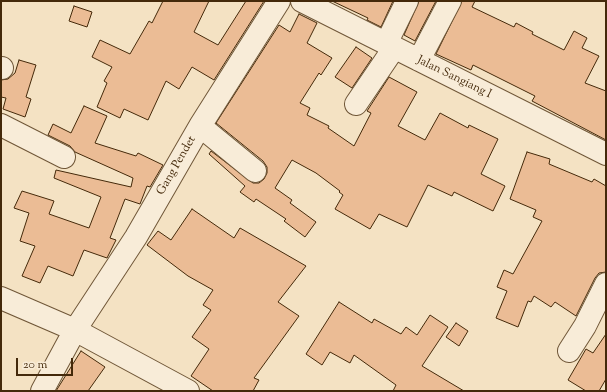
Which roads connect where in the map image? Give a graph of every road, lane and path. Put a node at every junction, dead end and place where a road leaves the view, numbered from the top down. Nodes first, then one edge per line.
1 (279, 1) edge
2 (302, 1) edge
3 (407, 1) edge
4 (450, 1) edge
5 (390, 46) junction
6 (419, 60) junction
7 (356, 104) dead end
8 (1, 125) edge
9 (200, 126) junction
10 (606, 154) edge
11 (64, 158) dead end
12 (255, 171) dead end
13 (606, 284) edge
14 (1, 298) edge
15 (75, 330) junction
16 (569, 351) dead end
17 (42, 391) edge
18 (188, 391) edge

1 - 9 street, Gang Pendet
2 - 5 street, Jalan Sangiang I
3 - 5 street
4 - 6 street
5 - 6 street, Jalan Sangiang I
5 - 7 street
6 - 10 street, Jalan Sangiang I
8 - 11 street
9 - 12 street
9 - 15 street, Gang Pendet
13 - 16 street
14 - 15 street
15 - 17 street, Gang Pendet
15 - 18 street

